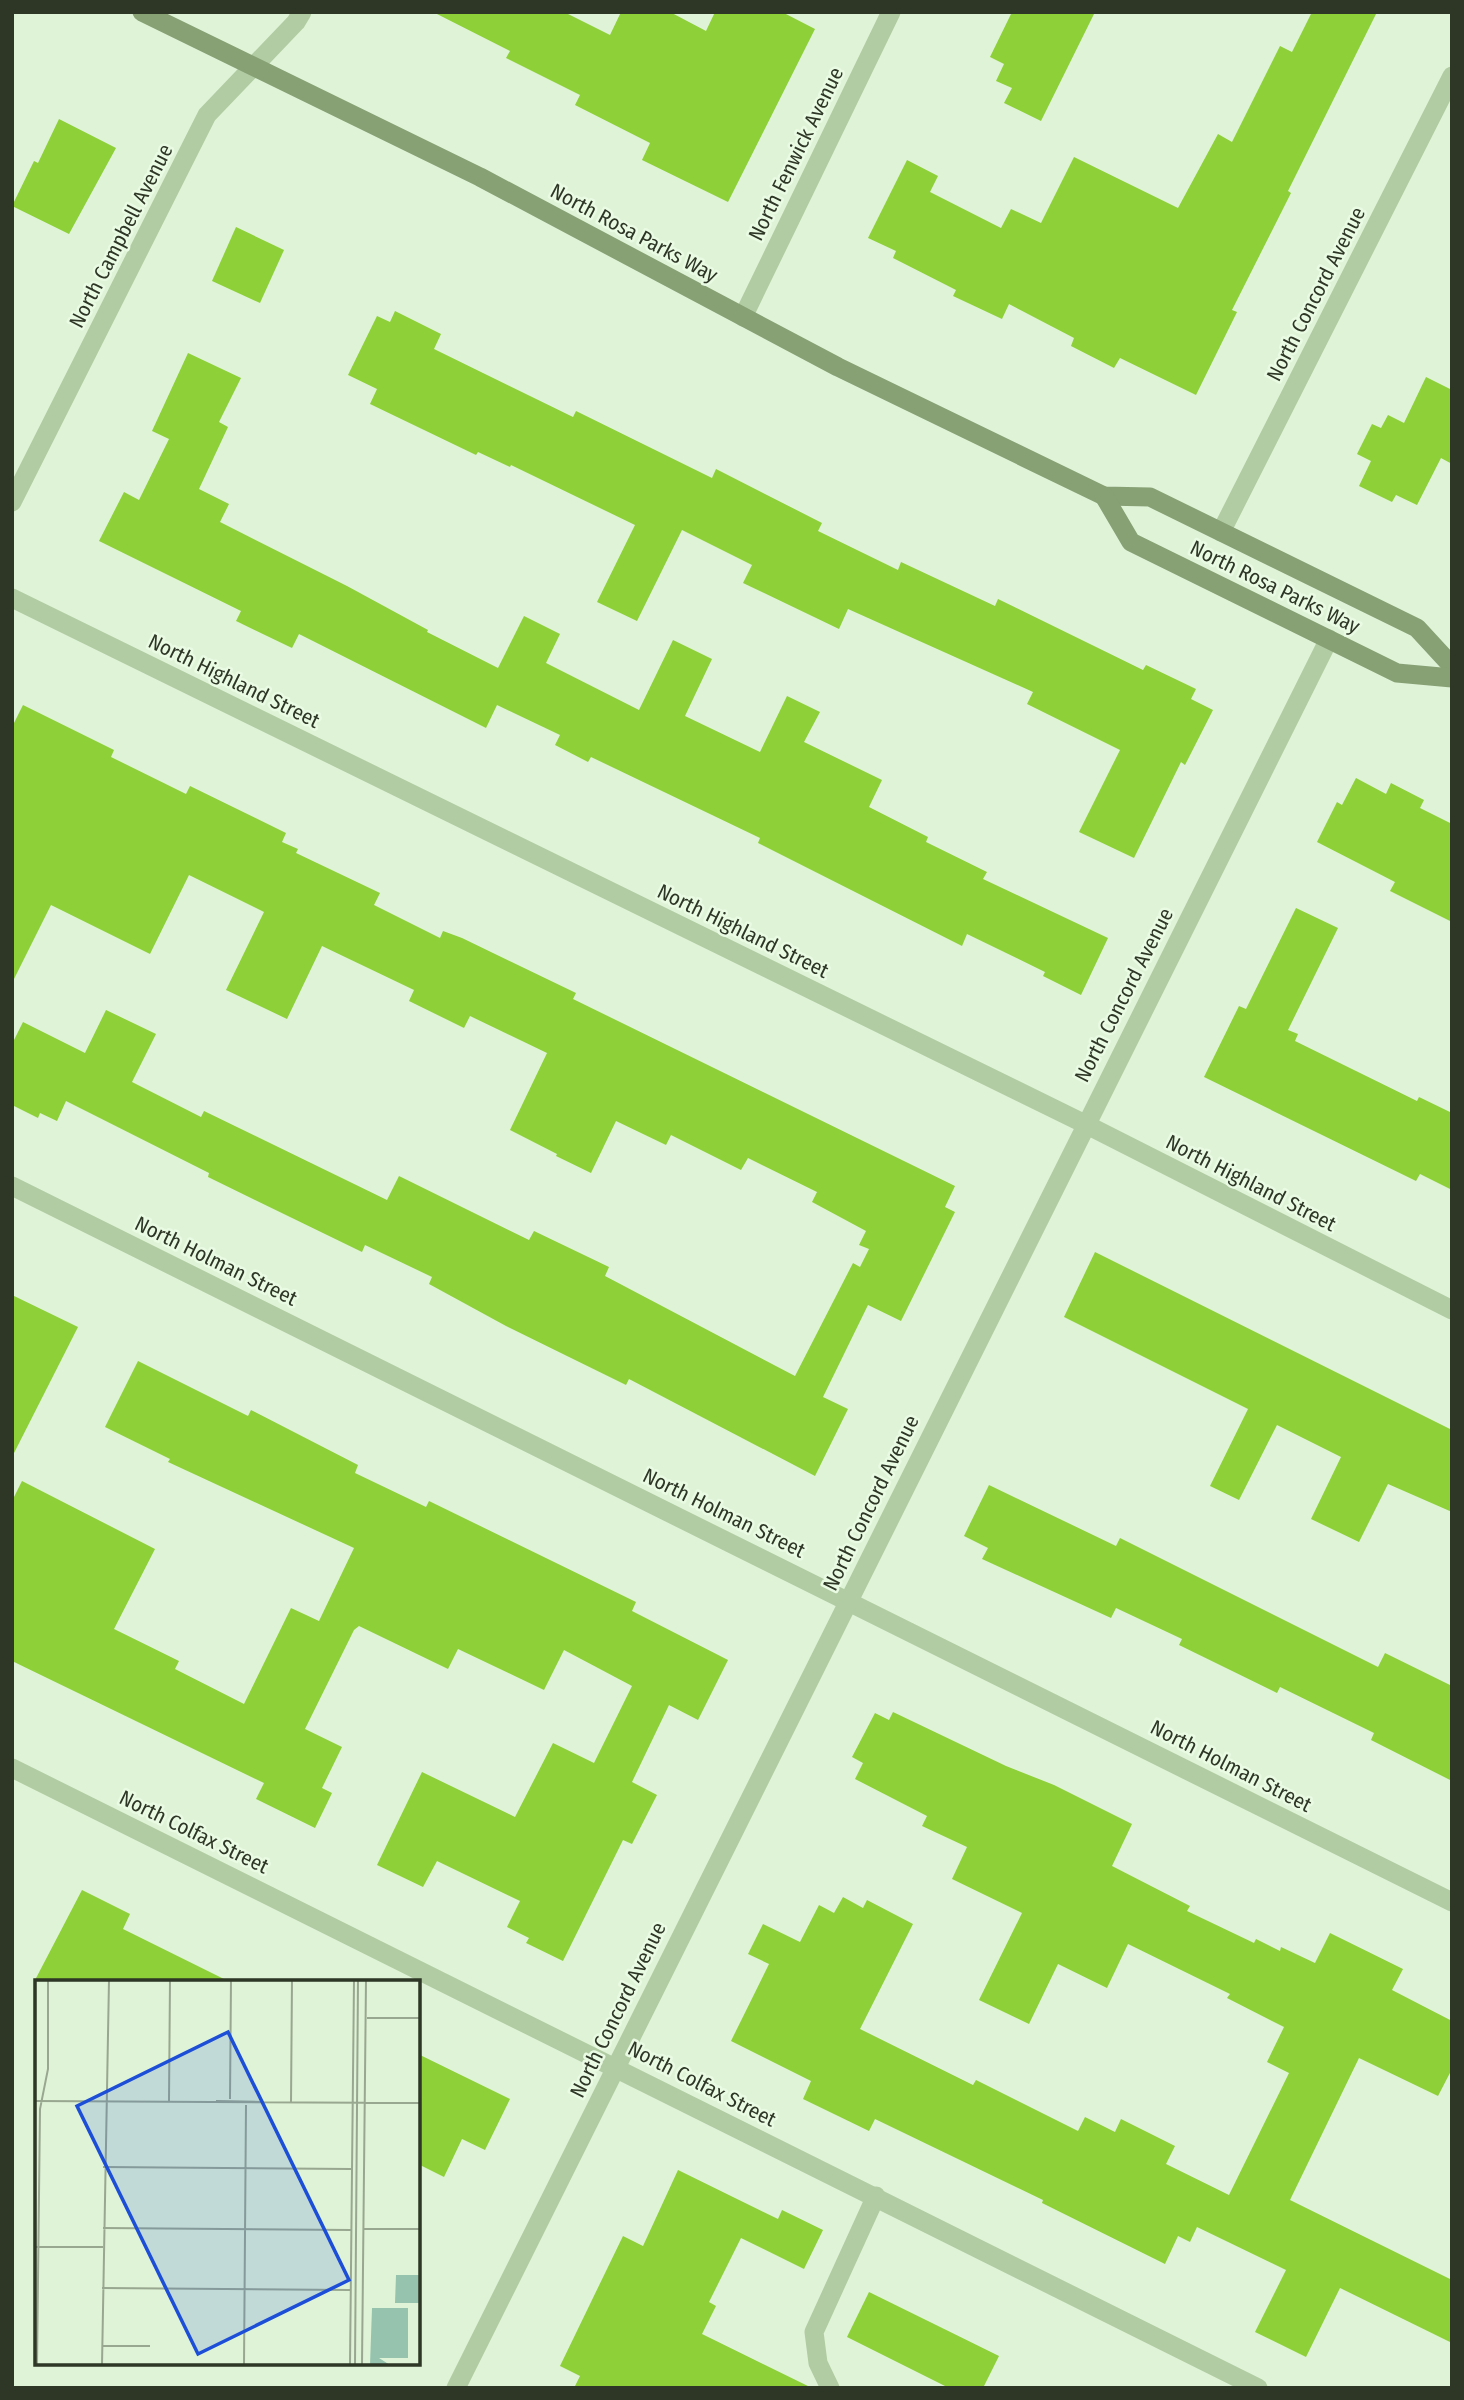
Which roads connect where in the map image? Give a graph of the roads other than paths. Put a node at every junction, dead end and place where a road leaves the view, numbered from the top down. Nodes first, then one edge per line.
1 (142, 12) edge
2 (302, 12) edge
3 (891, 12) edge
4 (254, 65) junction
5 (1452, 76) edge
6 (743, 317) junction
7 (1104, 496) junction
8 (12, 502) edge
9 (1221, 532) junction
10 (12, 598) edge
11 (1329, 639) junction
12 (1452, 666) edge
13 (1452, 678) edge
14 (1085, 1124) junction
15 (12, 1186) edge
16 (1452, 1310) edge
17 (848, 1600) junction
18 (12, 1768) edge
19 (1452, 1902) edge
20 (616, 2066) junction
21 (876, 2196) junction
22 (456, 2388) edge
23 (830, 2388) edge
24 (1258, 2388) edge

1 - 4 main road, North Rosa Parks Way
2 - 4 street, North Campbell Avenue
3 - 6 street, North Fenwick Avenue
4 - 6 main road, North Rosa Parks Way
4 - 8 street, North Campbell Avenue
5 - 9 street, North Concord Avenue
6 - 7 main road, North Rosa Parks Way
7 - 9 main road, North Rosa Parks Way
7 - 11 main road, North Rosa Parks Way
9 - 12 main road, North Rosa Parks Way
10 - 14 street, North Highland Street
11 - 13 main road, North Rosa Parks Way
11 - 14 street, North Concord Avenue
14 - 16 street, North Highland Street
14 - 17 street, North Concord Avenue
15 - 17 street, North Holman Street
17 - 19 street, North Holman Street
17 - 20 street, North Concord Avenue
18 - 20 street, North Colfax Street
20 - 21 street, North Colfax Street
20 - 22 street, North Concord Avenue
21 - 23 street
21 - 24 street, North Colfax Street

